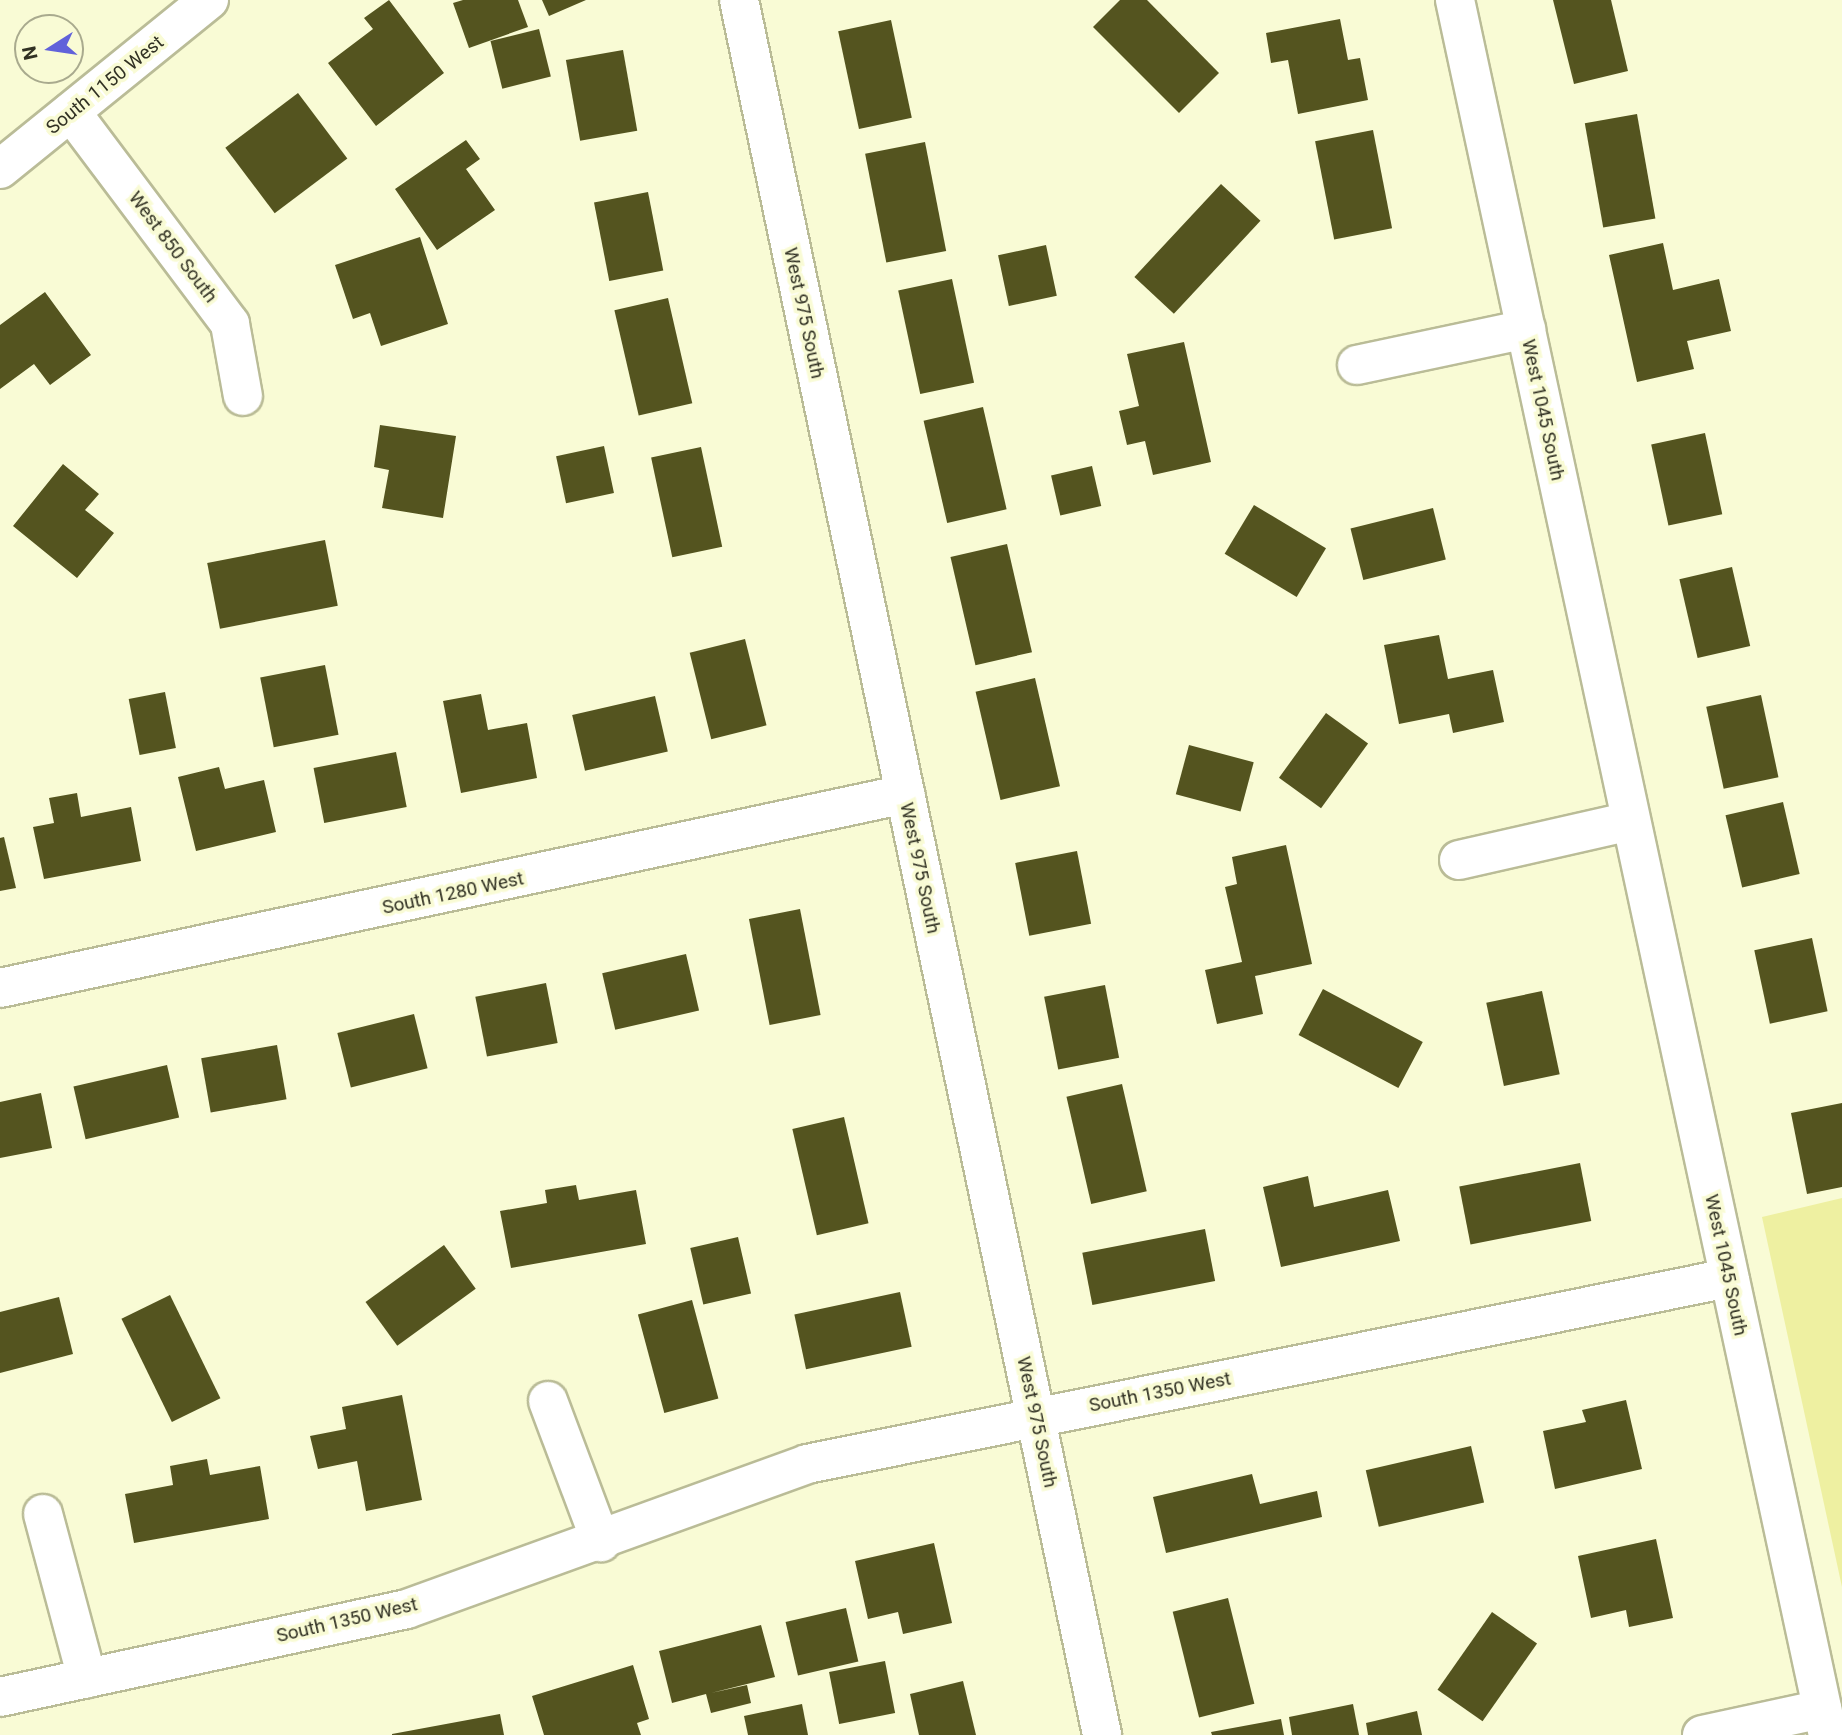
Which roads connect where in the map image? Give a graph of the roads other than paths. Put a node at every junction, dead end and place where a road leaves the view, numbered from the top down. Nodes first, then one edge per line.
1 (209, 0) edge
2 (739, 0) edge
3 (1455, 0) edge
4 (71, 112) junction
5 (0, 169) edge
6 (1526, 329) junction
7 (1357, 365) dead end
8 (243, 396) dead end
9 (905, 794) junction
10 (1630, 821) junction
11 (1459, 860) dead end
12 (0, 988) edge
13 (1729, 1278) junction
14 (548, 1401) dead end
15 (1035, 1418) junction
16 (43, 1514) dead end
17 (601, 1542) junction
18 (87, 1678) junction
19 (0, 1697) edge
20 (1825, 1722) edge
21 (1102, 1735) edge
22 (1702, 1735) edge

1 - 4 street, South 1150 West
2 - 9 street, West 975 South
3 - 6 street, West 1045 South
4 - 5 street, South 1150 West
4 - 8 street, West 850 South
6 - 7 street
6 - 10 street, West 1045 South
9 - 12 street, South 1280 West
9 - 15 street, West 975 South
10 - 11 street
10 - 13 street, West 1045 South
13 - 15 street, South 1350 West
13 - 20 street, West 1045 South
14 - 17 street
15 - 17 street, South 1350 West
15 - 21 street, West 975 South
16 - 18 street
17 - 18 street, South 1350 West
18 - 19 street, South 1350 West
20 - 22 street, West 1045 South

